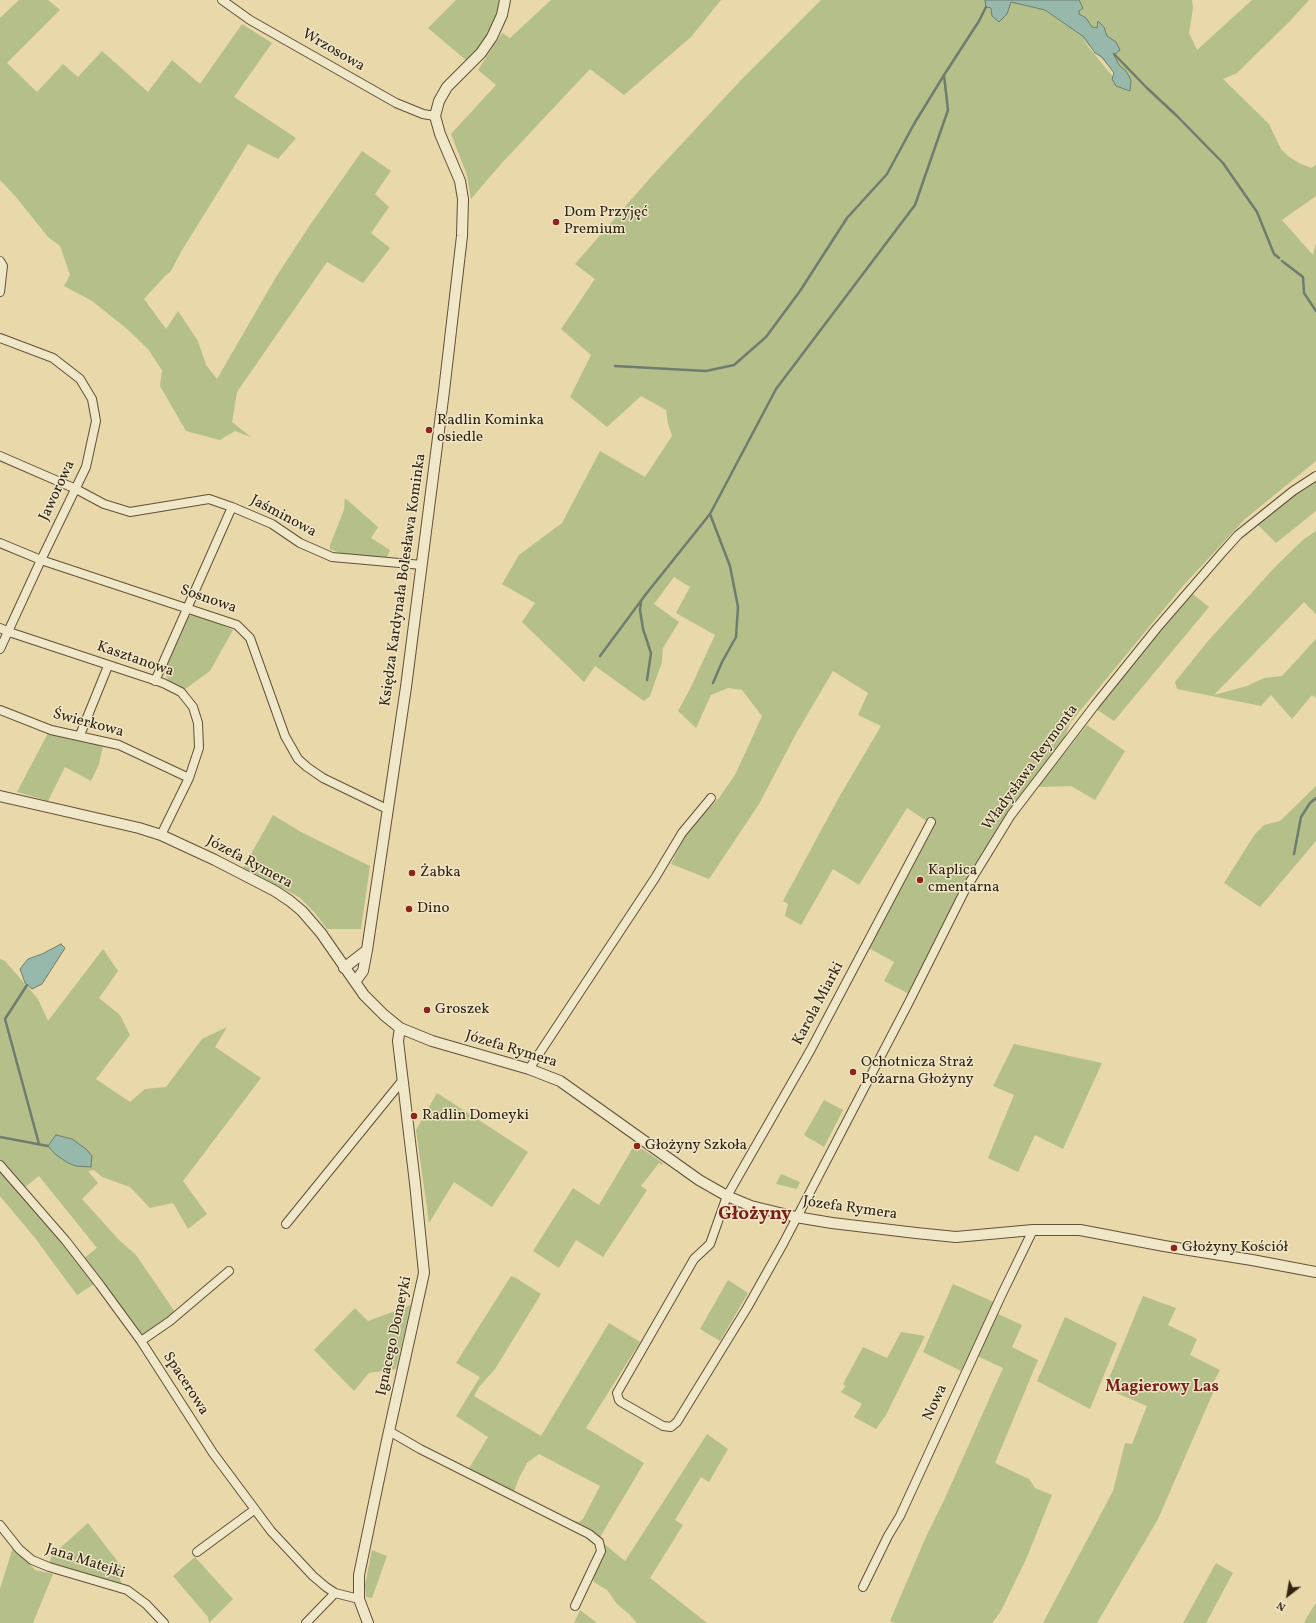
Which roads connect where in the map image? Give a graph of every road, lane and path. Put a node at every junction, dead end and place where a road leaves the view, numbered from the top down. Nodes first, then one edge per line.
1 (222, 0) edge
2 (505, 0) edge
3 (435, 116) junction
4 (0, 262) edge
5 (0, 292) edge
6 (0, 338) edge
7 (0, 456) edge
8 (1316, 476) edge
9 (76, 489) junction
10 (232, 507) junction
11 (0, 543) edge
12 (41, 560) junction
13 (422, 565) junction
14 (186, 608) junction
15 (0, 628) edge
16 (8, 632) junction
17 (0, 649) edge
18 (108, 666) junction
19 (155, 681) junction
20 (0, 710) edge
21 (80, 735) junction
22 (189, 778) junction
23 (0, 796) edge
24 (712, 798) dead end
25 (387, 809) junction
26 (931, 822) dead end
27 (161, 835) junction
28 (367, 950) junction
29 (344, 968) junction
30 (355, 982) junction
31 (400, 1028) junction
32 (529, 1070) junction
33 (402, 1081) junction
34 (0, 1165) edge
35 (727, 1196) junction
36 (796, 1217) junction
37 (286, 1224) dead end
38 (1033, 1230) junction
39 (229, 1271) dead end
40 (1316, 1272) edge
41 (141, 1342) junction
42 (389, 1431) junction
43 (254, 1510) junction
44 (0, 1525) edge
45 (197, 1552) dead end
46 (863, 1587) dead end
47 (335, 1593) junction
48 (359, 1599) junction
49 (576, 1606) dead end
50 (164, 1623) edge
51 (306, 1623) edge
52 (368, 1623) edge

1 - 3 street, Wrzosowa
2 - 3 street
3 - 13 street, Księdza Kardynała Bolesława Kominka
4 - 5 street
6 - 9 street, Jaworowa
7 - 9 street, Jaśminowa
8 - 36 street, Władysława Reymonta
9 - 10 street, Jaśminowa
9 - 12 street, Jaworowa
10 - 13 street, Jaśminowa
10 - 14 street
11 - 12 street, Sosnowa
12 - 14 street, Sosnowa
12 - 16 street, Jaworowa
13 - 25 street, Księdza Kardynała Bolesława Kominka
14 - 19 street
14 - 25 street, Sosnowa
15 - 16 street, Kasztanowa
16 - 17 street, Jaworowa
16 - 18 street, Kasztanowa
18 - 19 street, Kasztanowa
18 - 21 street
19 - 22 street, Kasztanowa
20 - 21 street, Świerkowa
21 - 22 street, Świerkowa
22 - 27 street, Kasztanowa
23 - 27 street, Józefa Rymera
24 - 32 street
25 - 28 street, Księdza Kardynała Bolesława Kominka
26 - 35 street, Karola Miarki
27 - 29 street, Józefa Rymera
28 - 29 street
28 - 30 street, Księdza Kardynała Bolesława Kominka
29 - 30 street, Józefa Rymera
30 - 31 street, Józefa Rymera
31 - 32 street, Józefa Rymera
31 - 33 street, Ignacego Domeyki
32 - 35 street, Józefa Rymera
33 - 37 street
33 - 42 street, Ignacego Domeyki
34 - 41 street, Spacerowa
35 - 36 street, Józefa Rymera
35 - 36 street, Władysława Reymonta
36 - 38 street, Józefa Rymera
38 - 40 street, Józefa Rymera
38 - 46 street, Nowa
39 - 41 street
41 - 43 street, Spacerowa
42 - 48 street, Ignacego Domeyki
42 - 49 street
43 - 45 street
43 - 47 street, Spacerowa
44 - 50 street, Jana Matejki
47 - 48 street, Spacerowa
47 - 51 street
48 - 52 street, Ignacego Domeyki

